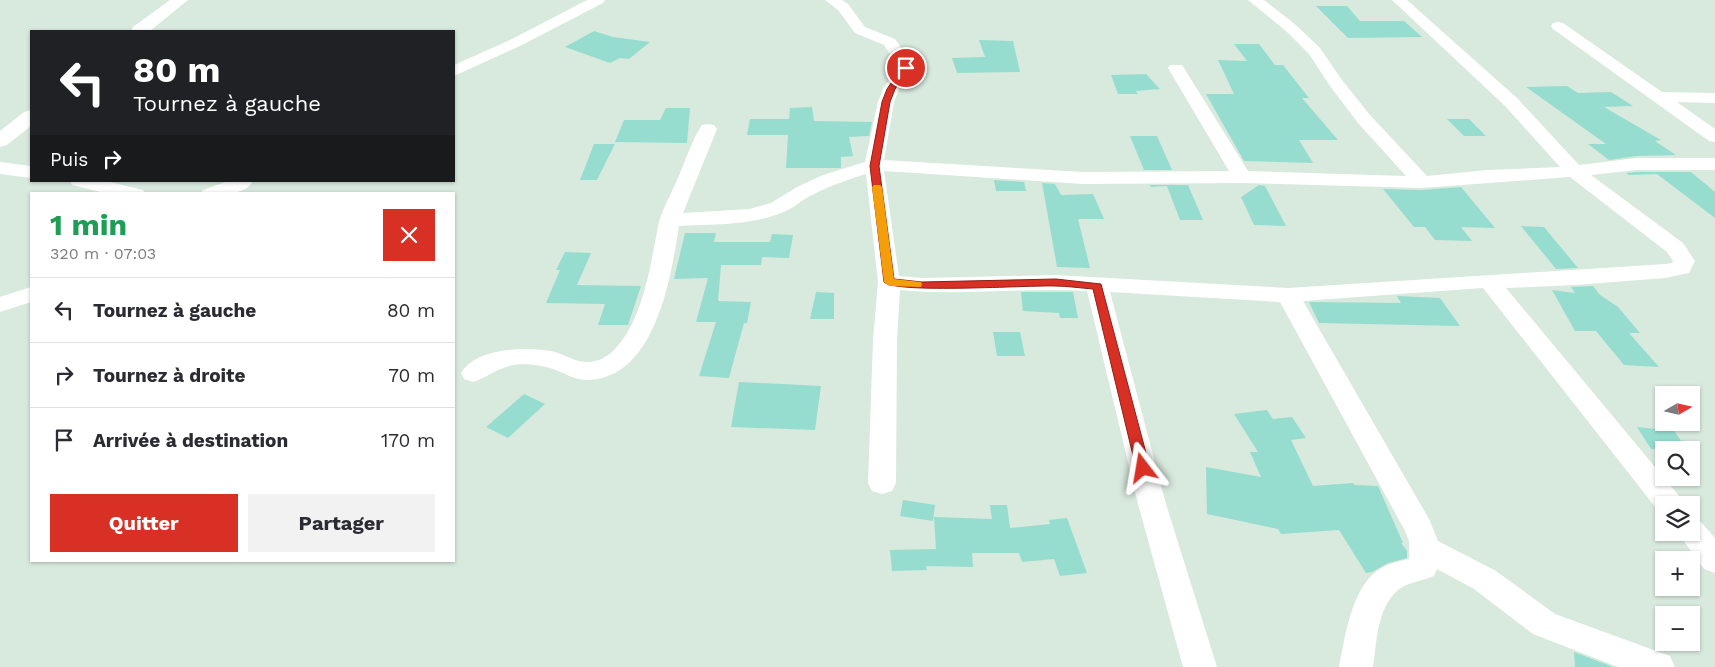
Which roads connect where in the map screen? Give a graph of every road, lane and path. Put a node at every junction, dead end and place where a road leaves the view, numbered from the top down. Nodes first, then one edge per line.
1 (180, 0) edge
2 (598, 0) edge
3 (832, 0) edge
4 (1255, 0) edge
5 (1399, 0) edge
6 (1558, 26) dead end
7 (140, 30) edge
8 (1176, 68) dead end
9 (455, 72) edge
10 (1658, 97) junction
11 (1715, 98) edge
12 (30, 117) edge
13 (708, 129) dead end
14 (1715, 137) edge
15 (0, 141) edge
16 (1712, 165) edge
17 (874, 166) junction
18 (0, 168) edge
19 (1574, 171) junction
20 (30, 172) edge
21 (1242, 177) junction
22 (83, 182) edge
23 (1422, 182) junction
24 (240, 186) edge
25 (127, 192) edge
26 (218, 192) edge
27 (670, 220) junction
28 (1489, 281) junction
29 (889, 282) junction
30 (1098, 286) junction
31 (30, 294) edge
32 (1288, 295) junction
33 (0, 304) edge
34 (473, 373) dead end
35 (882, 483) dead end
36 (1663, 496) edge
37 (1699, 541) edge
38 (1426, 549) junction
39 (1715, 560) edge
40 (1200, 667) edge
41 (1356, 667) edge
42 (1658, 667) edge

1 - 7 street
2 - 9 street
3 - 17 street
4 - 23 street
5 - 19 street
6 - 10 street
8 - 21 street
10 - 11 street
10 - 14 street
12 - 15 street
13 - 27 street
16 - 19 street
17 - 21 street
17 - 27 street
17 - 29 street
18 - 20 street
19 - 23 street
19 - 28 street
21 - 23 street
22 - 25 street
24 - 26 street
27 - 34 street
28 - 32 street
28 - 36 street
29 - 30 street
29 - 35 street
30 - 32 street
30 - 40 street
31 - 33 street
32 - 38 street
37 - 39 street
38 - 41 street
38 - 42 street

